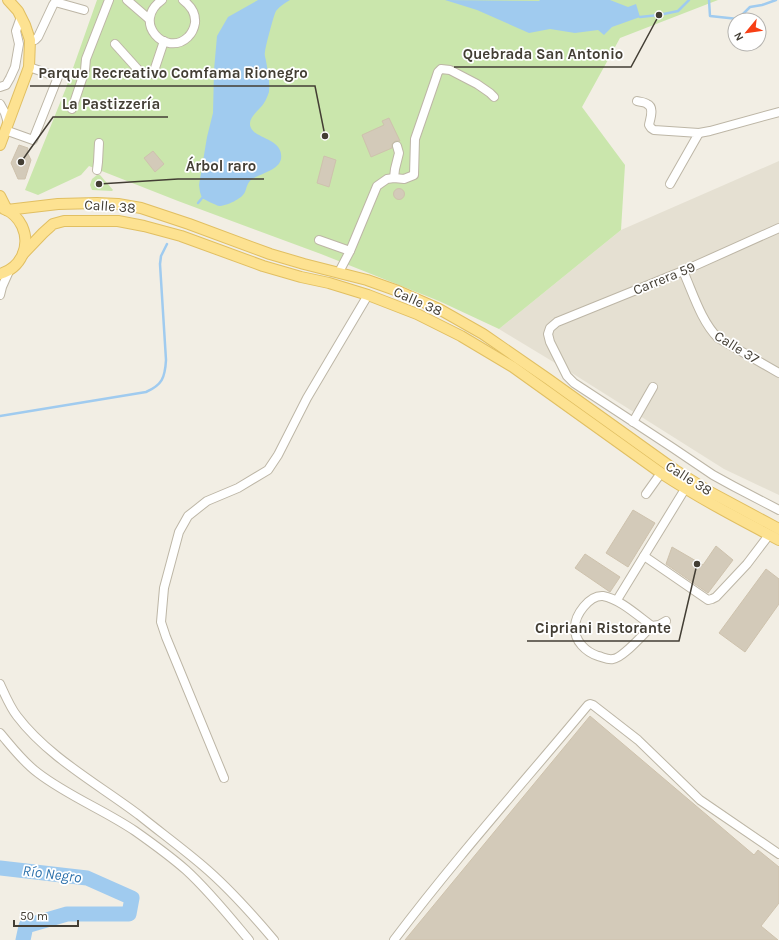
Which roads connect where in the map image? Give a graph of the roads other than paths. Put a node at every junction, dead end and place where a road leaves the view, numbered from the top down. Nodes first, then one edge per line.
1 (8, 0) edge
2 (109, 0) edge
3 (127, 0) edge
4 (162, 0) edge
5 (183, 0) edge
6 (84, 10) dead end
7 (149, 19) junction
8 (23, 21) junction
9 (30, 40) junction
10 (164, 41) junction
11 (115, 44) dead end
12 (29, 67) junction
13 (142, 74) dead end
14 (153, 74) dead end
15 (0, 87) edge
16 (494, 97) dead end
17 (637, 101) dead end
18 (0, 104) edge
19 (72, 108) dead end
20 (779, 112) edge
21 (7, 126) junction
22 (699, 133) junction
23 (99, 142) dead end
24 (0, 145) edge
25 (397, 146) dead end
26 (97, 170) dead end
27 (394, 178) junction
28 (670, 184) dead end
29 (0, 196) edge
30 (4, 209) edge
31 (779, 228) edge
32 (319, 240) dead end
33 (350, 251) junction
34 (23, 254) junction
35 (10, 270) junction
36 (683, 271) junction
37 (339, 272) junction
38 (0, 274) edge
39 (368, 294) junction
40 (0, 295) edge
41 (550, 328) joint
42 (779, 372) edge
43 (653, 387) dead end
44 (633, 422) junction
45 (661, 473) junction
46 (684, 489) junction
47 (646, 494) dead end
48 (779, 510) edge
49 (779, 529) edge
50 (768, 535) junction
51 (779, 540) edge
52 (644, 556) junction
53 (617, 600) junction
54 (666, 621) dead end
55 (652, 626) junction
56 (0, 684) edge
57 (0, 733) edge
58 (224, 778) dead end
59 (779, 854) edge
60 (250, 940) edge
61 (274, 940) edge
62 (394, 940) edge

1 - 8 main road
2 - 19 street
3 - 7 street
4 - 7 street
5 - 10 street
6 - 9 street
7 - 10 street
8 - 9 main road
8 - 15 street
9 - 12 main road
10 - 14 street
11 - 13 street
12 - 21 main road
12 - 21 street
16 - 27 street
17 - 22 street
18 - 21 street
20 - 22 street
21 - 24 main road
22 - 28 street
23 - 26 street
25 - 27 street
27 - 33 street
29 - 30 main road
30 - 34 main road
30 - 37 main road, Calle 38
31 - 36 street, Carrera 59
32 - 33 street
33 - 37 street
34 - 35 main road, Calle 38
34 - 39 main road, Calle 38
35 - 38 main road
35 - 40 street
36 - 41 street, Carrera 59
36 - 42 street, Calle 37
37 - 49 main road, Calle 38
39 - 45 main road, Calle 38
39 - 58 street
41 - 44 street, Calle 38
43 - 44 street
44 - 48 street, Calle 38
45 - 46 main road, Calle 38
45 - 47 street
46 - 50 main road, Calle 38
46 - 52 street
50 - 51 main road, Calle 38
50 - 52 street
52 - 53 street
53 - 55 street
53 - 55 street
54 - 55 street
56 - 61 street
57 - 60 street
59 - 62 street

